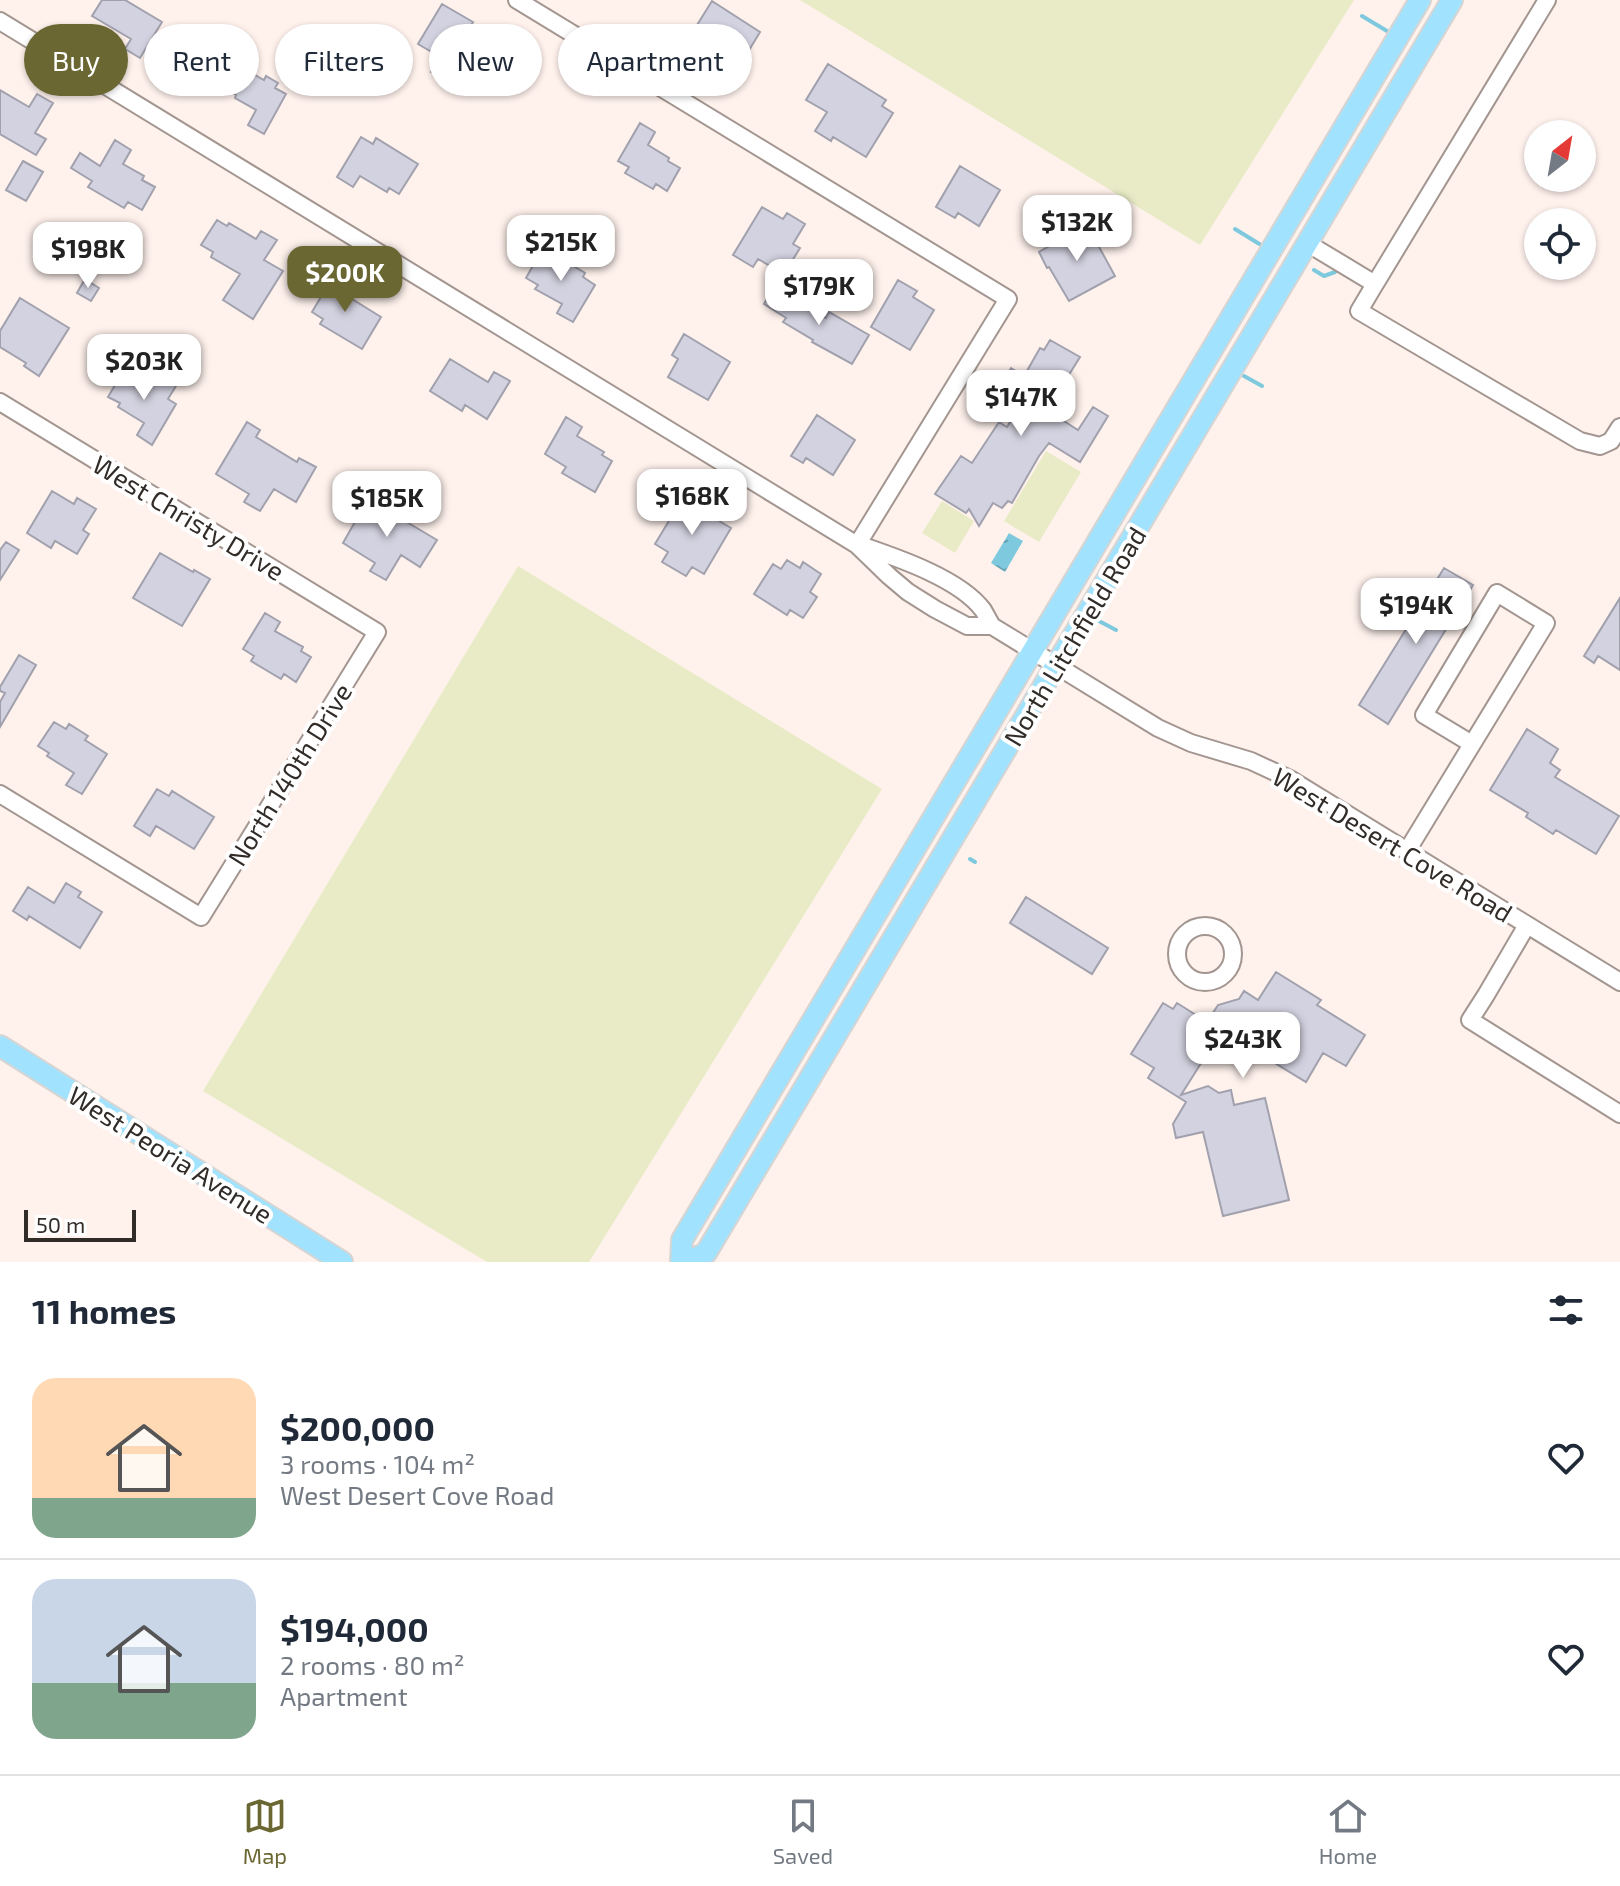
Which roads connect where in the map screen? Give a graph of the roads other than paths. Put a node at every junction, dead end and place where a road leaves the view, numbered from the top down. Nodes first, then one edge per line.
1 (517, 0) edge
2 (1420, 0) edge
3 (1452, 0) edge
4 (1547, 0) edge
5 (0, 21) edge
6 (1381, 65) junction
7 (1307, 243) junction
8 (1375, 284) junction
9 (0, 402) edge
10 (1620, 427) edge
11 (857, 545) junction
12 (951, 584) junction
13 (935, 609) junction
14 (992, 626) junction
15 (377, 632) joint
16 (1033, 651) junction
17 (1056, 665) junction
18 (1472, 744) junction
19 (0, 794) edge
20 (914, 848) junction
21 (1407, 851) junction
22 (1527, 925) junction
23 (896, 935) junction
24 (1620, 982) edge
25 (0, 1046) edge
26 (1620, 1114) edge
27 (342, 1262) edge
28 (684, 1262) edge

1 - 11 street
2 - 6 main road, North Litchfield Road
3 - 7 main road, North Litchfield Road
4 - 8 street
5 - 11 street, West Desert Cove Road
6 - 7 main road
6 - 16 main road, North Litchfield Road
7 - 8 street
7 - 17 main road, North Litchfield Road
8 - 10 street
9 - 15 street, West Christy Drive
11 - 12 street, West Desert Cove Road
11 - 13 street, West Desert Cove Road
12 - 13 street
12 - 14 street, West Desert Cove Road
13 - 14 street, West Desert Cove Road
14 - 16 street, West Desert Cove Road
15 - 19 street, North 140th Drive
16 - 17 street, West Desert Cove Road
16 - 20 main road, North Litchfield Road
17 - 21 street, West Desert Cove Road
17 - 23 main road, North Litchfield Road
18 - 18 street
18 - 21 street
20 - 23 main road
20 - 28 main road, North Litchfield Road
21 - 22 street, West Desert Cove Road
22 - 24 street, West Desert Cove Road
22 - 26 street
23 - 28 main road, North Litchfield Road
25 - 27 main road, West Peoria Avenue

